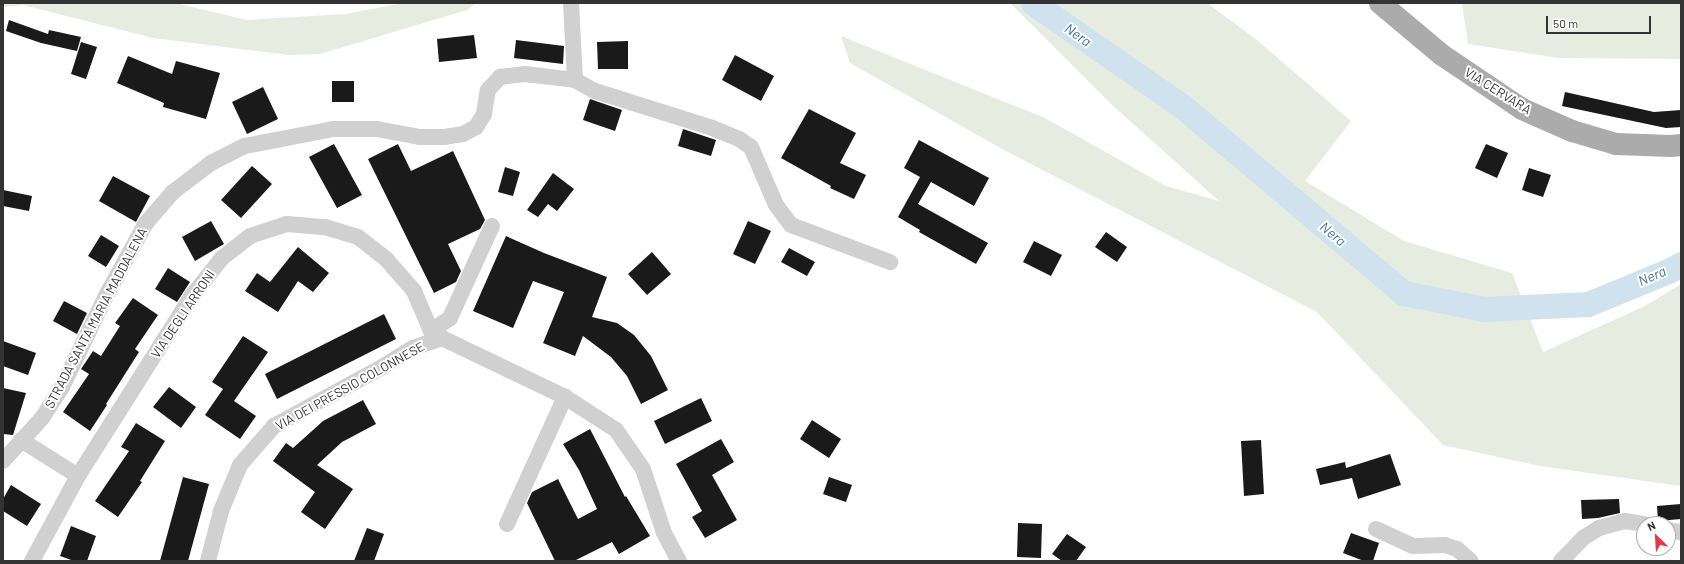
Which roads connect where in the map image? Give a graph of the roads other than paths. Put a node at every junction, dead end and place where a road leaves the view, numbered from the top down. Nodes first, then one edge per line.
1 (571, 3) edge
2 (1380, 3) edge
3 (575, 80) junction
4 (1681, 145) edge
5 (492, 226) dead end
6 (890, 262) dead end
7 (436, 334) junction
8 (565, 397) junction
9 (21, 440) junction
10 (3, 461) edge
11 (78, 476) junction
12 (1636, 523) edge
13 (507, 524) dead end
14 (1376, 529) dead end
15 (32, 561) edge
16 (208, 561) edge
17 (679, 561) edge
18 (1471, 561) edge
19 (1561, 561) edge

1 - 3 street
2 - 4 main road, VIA CERVARA
3 - 6 street, STRADA SANTA MARIA MADDALENA
3 - 9 street, STRADA SANTA MARIA MADDALENA
5 - 7 street
7 - 8 street, VIA DEI PRESSIO COLONNESE
7 - 11 street, VIA DEGLI ARRONI
7 - 16 street, VIA DEI PRESSIO COLONNESE
8 - 13 street
8 - 17 street, VIA DEI PRESSIO COLONNESE
9 - 10 street, STRADA SANTA MARIA MADDALENA
9 - 11 street
11 - 15 street, VIA DEGLI ARRONI
12 - 19 street
14 - 18 street

